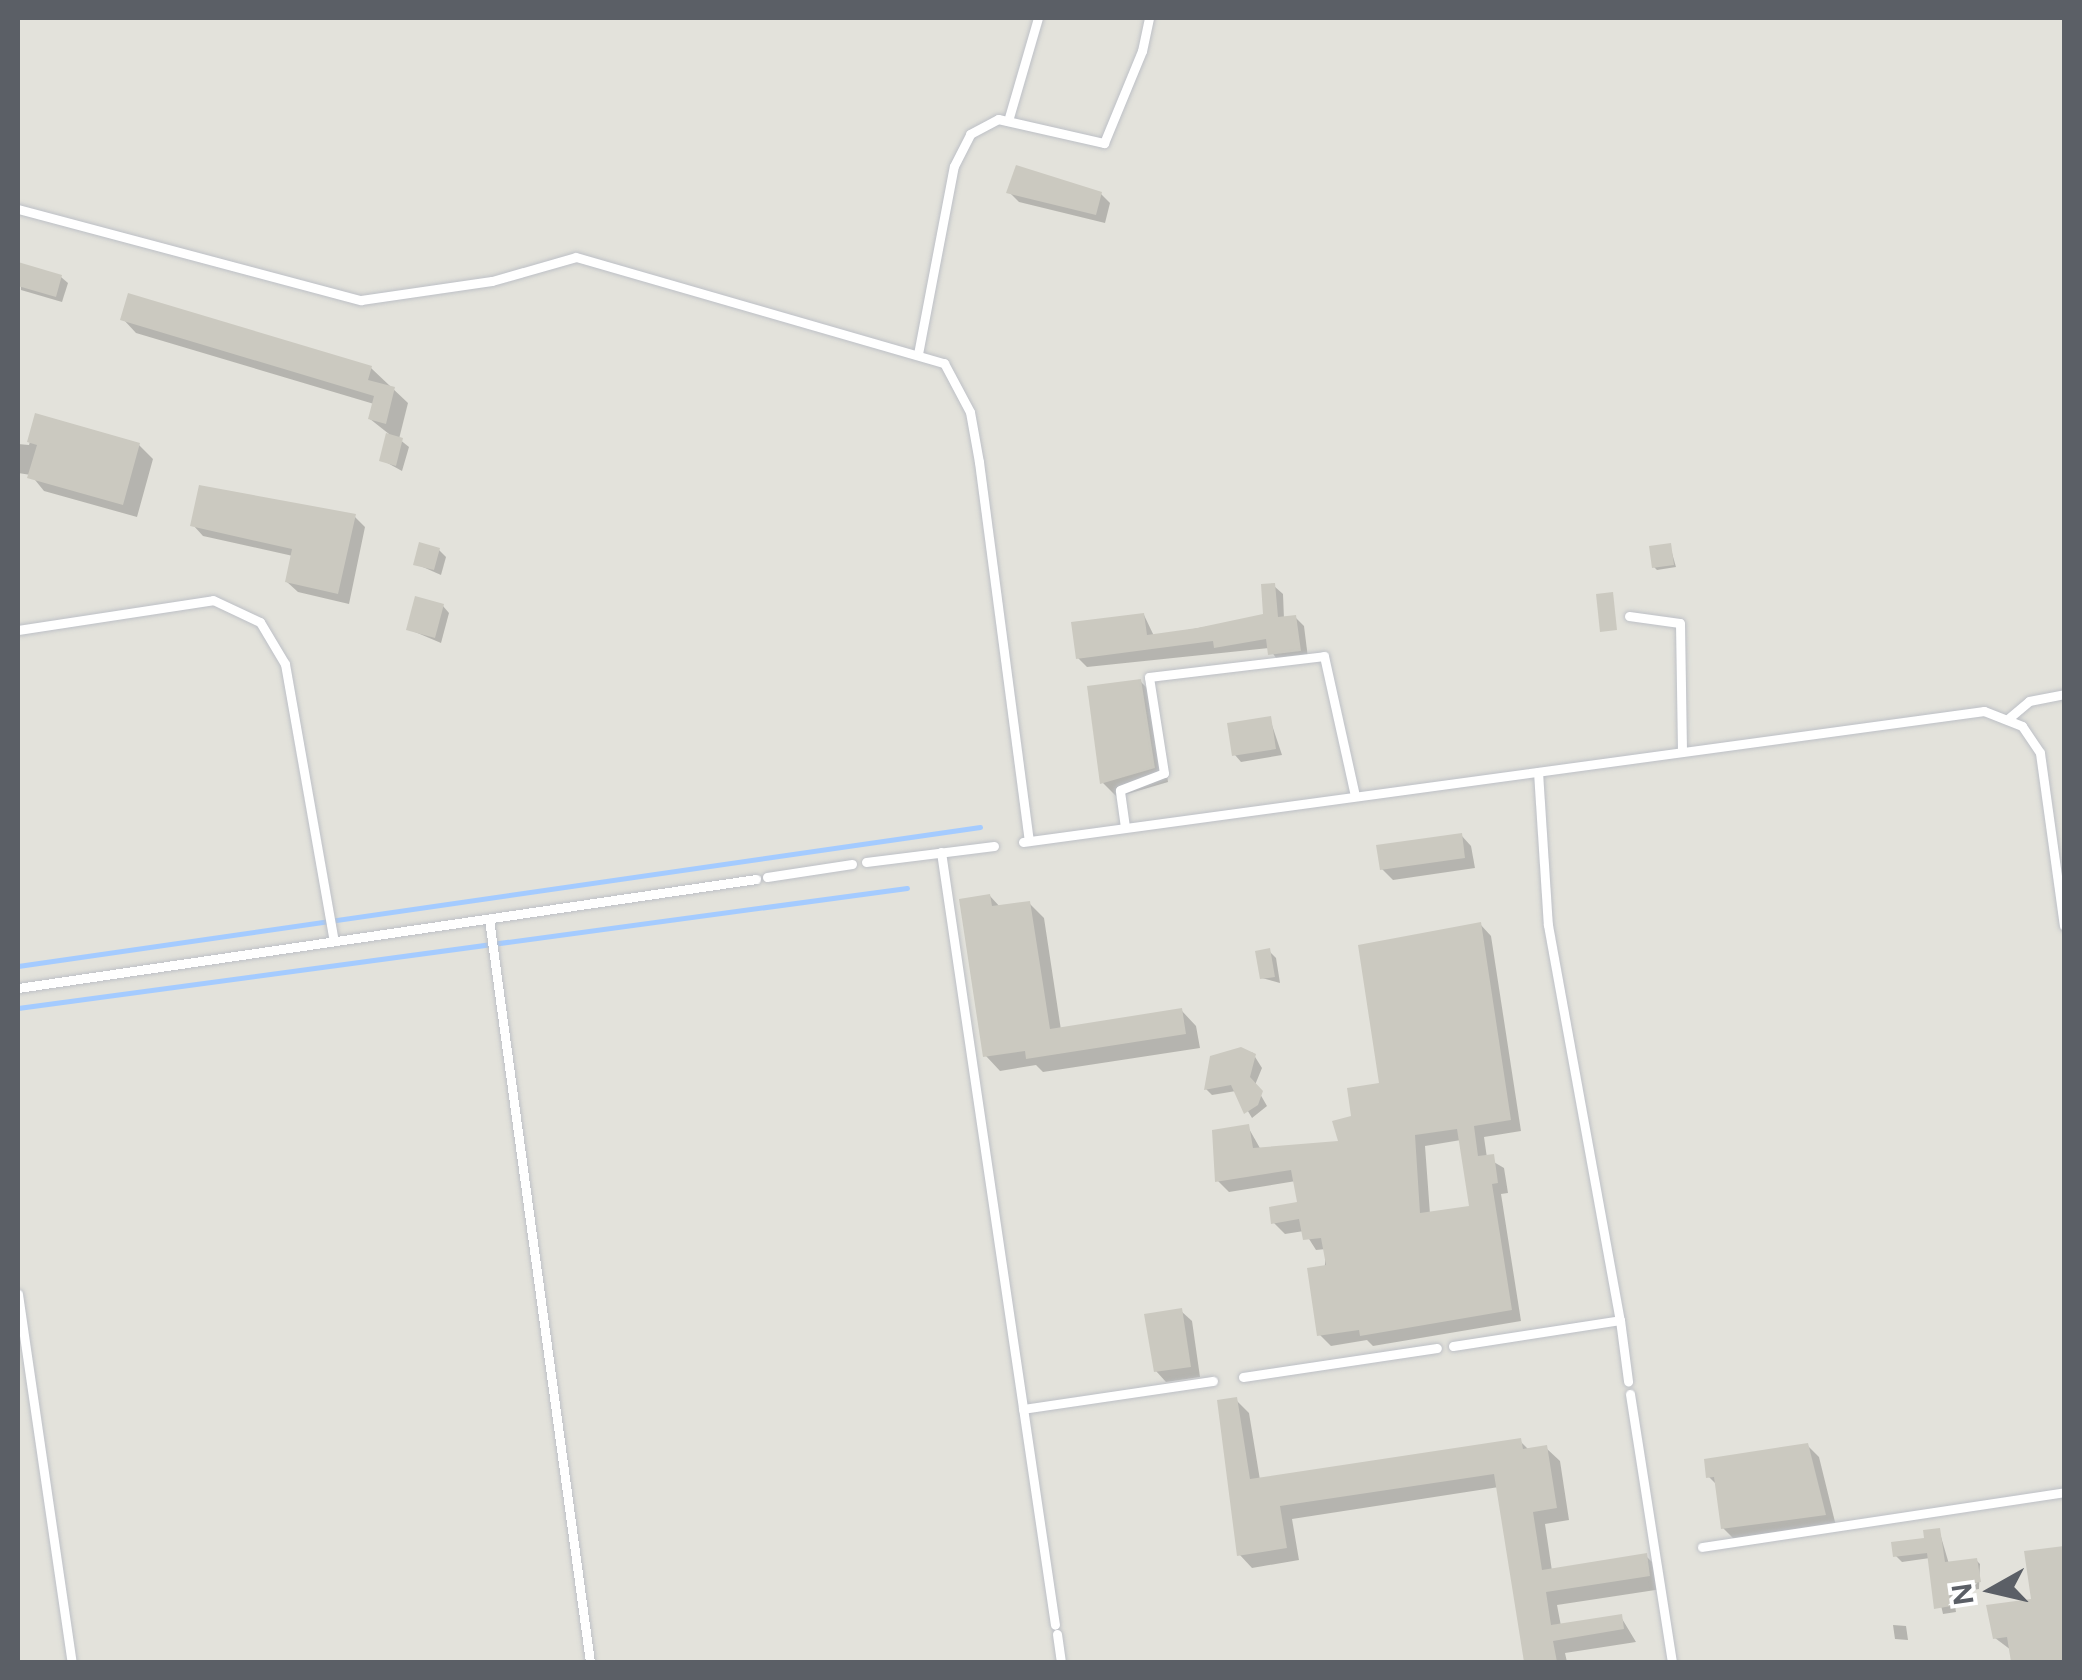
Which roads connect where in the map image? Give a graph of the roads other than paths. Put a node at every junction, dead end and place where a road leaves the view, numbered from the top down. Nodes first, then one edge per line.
1 (1038, 18) edge
2 (1148, 18) edge
3 (1008, 121) junction
4 (18, 209) edge
5 (918, 354) junction
6 (1629, 616) dead end
7 (18, 630) edge
8 (2064, 694) edge
9 (2009, 718) junction
10 (1682, 752) junction
11 (1538, 772) junction
12 (1355, 796) junction
13 (1125, 828) junction
14 (994, 846) dead end
15 (941, 852) junction
16 (866, 862) dead end
17 (852, 864) dead end
18 (489, 919) junction
19 (2064, 925) edge
20 (334, 942) junction
21 (18, 988) edge
22 (18, 1294) edge
23 (1620, 1320) junction
24 (1454, 1346) dead end
25 (1437, 1348) dead end
26 (1243, 1377) dead end
27 (1628, 1380) dead end
28 (1213, 1382) dead end
29 (1630, 1394) dead end
30 (1024, 1409) junction
31 (2064, 1492) edge
32 (1702, 1547) dead end
33 (72, 1662) edge
34 (590, 1662) edge
35 (1061, 1662) edge
36 (1672, 1662) edge

1 - 3 lane
2 - 3 lane
3 - 5 lane
4 - 5 lane
5 - 13 lane
6 - 10 lane
7 - 20 lane
8 - 9 lane
9 - 10 lane
9 - 19 lane
10 - 11 lane
11 - 12 lane
11 - 23 lane
12 - 13 lane
12 - 13 lane
14 - 15 lane
15 - 16 lane
15 - 30 lane
17 - 18 lane
18 - 20 lane
18 - 34 lane
20 - 21 lane
22 - 33 lane
23 - 24 lane
23 - 27 lane
25 - 26 lane
28 - 30 lane
29 - 36 lane
30 - 35 lane
31 - 32 lane

